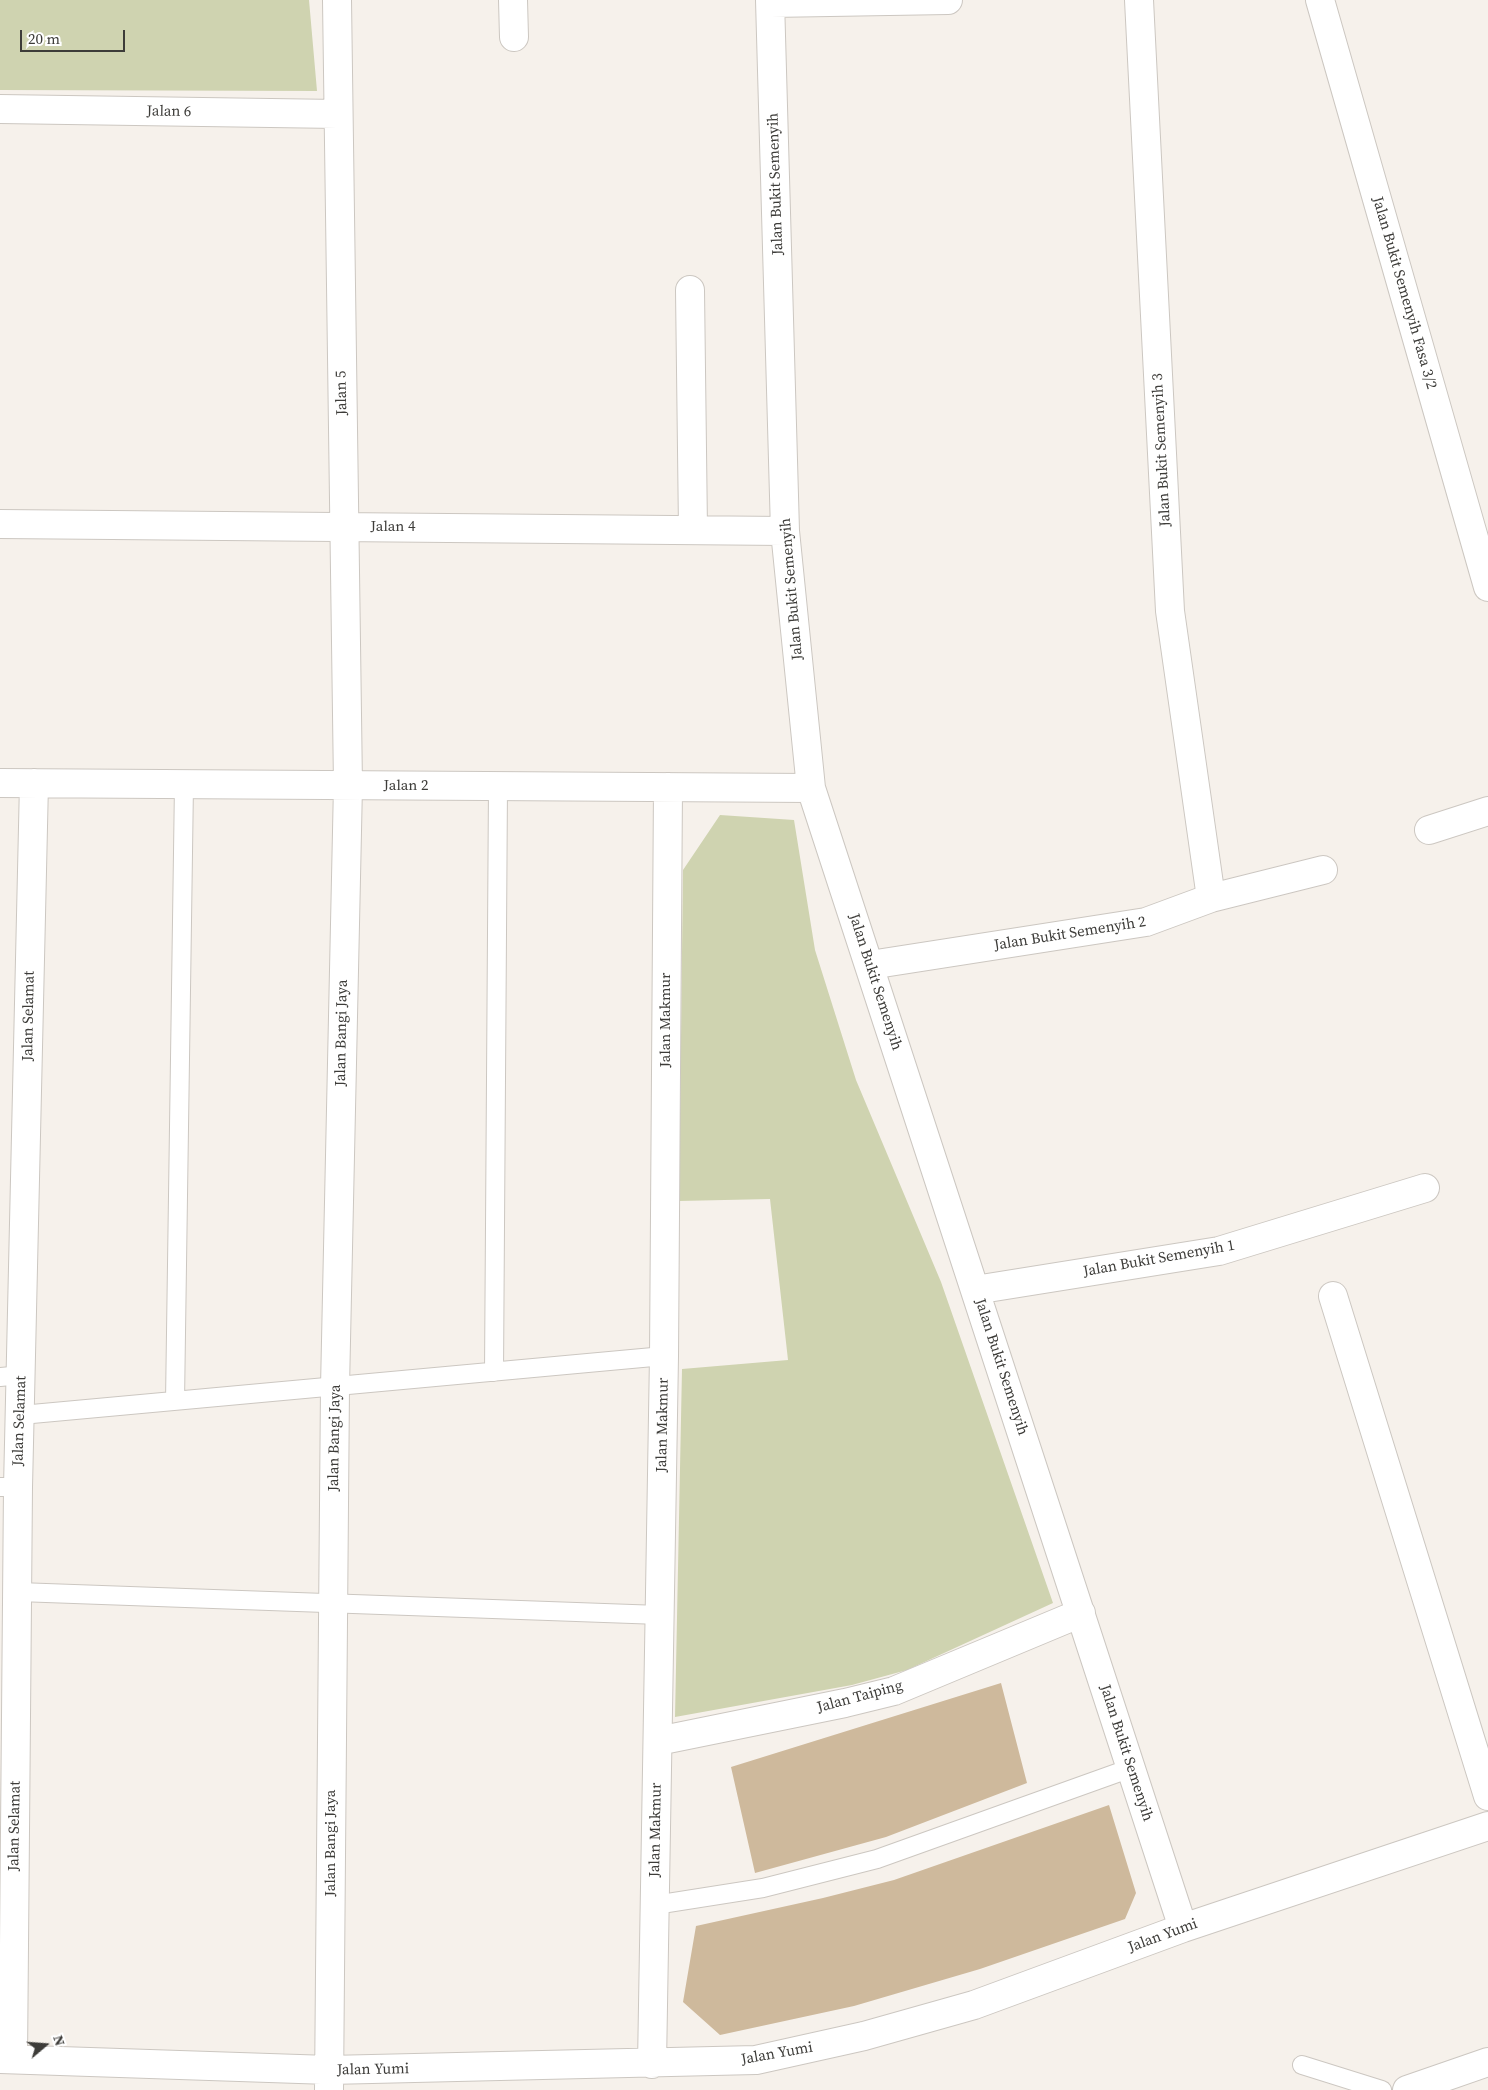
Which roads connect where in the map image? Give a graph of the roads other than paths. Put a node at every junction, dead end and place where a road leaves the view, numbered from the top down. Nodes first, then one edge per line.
1 (337, 0) edge
2 (513, 0) edge
3 (948, 0) edge
4 (1139, 0) edge
5 (1320, 0) edge
6 (770, 2) edge
7 (514, 37) dead end
8 (0, 109) edge
9 (338, 114) junction
10 (690, 290) dead end
11 (0, 524) edge
12 (344, 527) junction
13 (693, 530) junction
14 (785, 530) junction
15 (1488, 586) edge
16 (0, 783) edge
17 (34, 783) junction
18 (184, 784) junction
19 (348, 785) junction
20 (498, 786) junction
21 (668, 787) junction
22 (811, 788) junction
23 (1488, 811) edge
24 (1429, 830) dead end
25 (1323, 870) dead end
26 (1211, 898) junction
27 (870, 965) junction
28 (1425, 1188) dead end
29 (975, 1290) junction
30 (1333, 1296) dead end
31 (664, 1356) junction
32 (494, 1372) junction
33 (11, 1376) edge
34 (335, 1387) junction
35 (175, 1401) junction
36 (21, 1415) junction
37 (9, 1487) edge
38 (18, 1592) junction
39 (333, 1604) junction
40 (1081, 1613) junction
41 (660, 1615) junction
42 (658, 1741) junction
43 (1131, 1768) junction
44 (1488, 1796) edge
45 (1488, 1826) edge
46 (655, 1905) junction
47 (1183, 1928) junction
48 (7, 2059) edge
49 (1488, 2062) edge
50 (652, 2064) junction
51 (1302, 2065) dead end
52 (329, 2080) edge
53 (1382, 2090) edge
54 (1407, 2090) edge

1 - 9 street, Jalan 5
2 - 7 street
3 - 6 street
4 - 26 street, Jalan Bukit Semenyih 3
5 - 15 street, Jalan Bukit Semenyih Fasa 3/2
6 - 14 street, Jalan Bukit Semenyih
8 - 9 street, Jalan 6
9 - 12 street, Jalan 5
10 - 13 street
11 - 12 street, Jalan 4
12 - 13 street, Jalan 4
12 - 19 street, Jalan 5
13 - 14 street, Jalan 4
14 - 22 street, Jalan Bukit Semenyih
16 - 17 street, Jalan 2
17 - 18 street, Jalan 2
17 - 33 street, Jalan Selamat
18 - 19 street, Jalan 2
18 - 35 lane
19 - 20 street, Jalan 2
19 - 34 street, Jalan Bangi Jaya
20 - 21 street, Jalan 2
20 - 32 lane
21 - 22 street, Jalan 2
21 - 31 street, Jalan Makmur
22 - 27 street, Jalan Bukit Semenyih
23 - 24 street
25 - 26 street, Jalan Bukit Semenyih 2
26 - 27 street, Jalan Bukit Semenyih 2
27 - 29 street, Jalan Bukit Semenyih
28 - 29 street, Jalan Bukit Semenyih 1
29 - 40 street, Jalan Bukit Semenyih
30 - 44 street
31 - 32 lane
31 - 41 street, Jalan Makmur
32 - 34 lane
33 - 36 street, Jalan Selamat
34 - 35 lane
34 - 39 street, Jalan Bangi Jaya
35 - 36 lane
36 - 37 street, Jalan Selamat
37 - 38 street, Jalan Selamat
38 - 39 lane
38 - 48 street, Jalan Selamat
39 - 41 lane
39 - 52 street, Jalan Bangi Jaya
40 - 42 street, Jalan Taiping
40 - 43 street, Jalan Bukit Semenyih
41 - 42 street, Jalan Makmur
42 - 46 street, Jalan Makmur
43 - 46 lane
43 - 47 street, Jalan Bukit Semenyih
45 - 47 street, Jalan Yumi
46 - 50 street, Jalan Makmur
47 - 50 street, Jalan Yumi
48 - 52 street, Jalan Yumi
49 - 54 street
50 - 52 street, Jalan Yumi
51 - 53 lane

